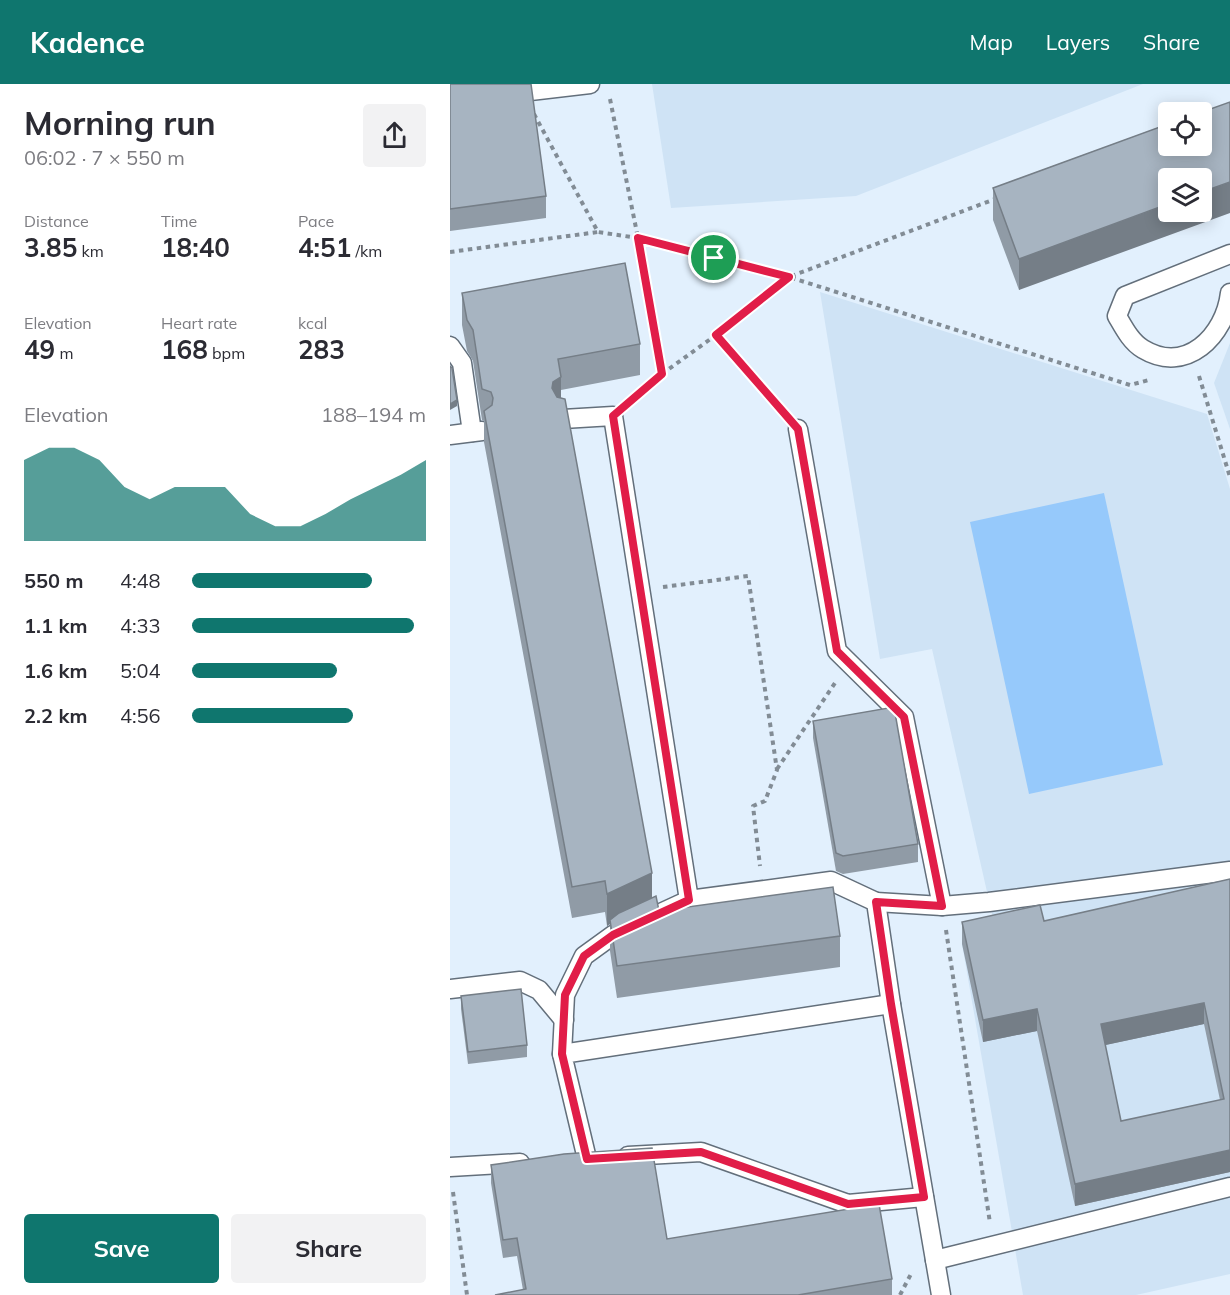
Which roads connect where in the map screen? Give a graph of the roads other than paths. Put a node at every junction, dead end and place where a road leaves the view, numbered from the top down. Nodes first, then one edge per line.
1 (494, 84) edge
2 (590, 84) edge
3 (1230, 254) edge
4 (1230, 293) edge
5 (450, 346) edge
6 (563, 419) edge
7 (798, 429) road end
8 (450, 435) edge
9 (1230, 872) edge
10 (689, 900) junction
11 (876, 902) junction
12 (942, 906) junction
13 (450, 989) edge
14 (891, 1004) junction
15 (564, 1020) junction
16 (562, 1054) junction
17 (587, 1159) junction
18 (564, 1160) edge
19 (541, 1162) edge
20 (450, 1167) edge
21 (1230, 1187) edge
22 (924, 1197) junction
23 (935, 1260) junction
24 (941, 1295) edge

1 - 2 lane
3 - 4 lane
5 - 8 lane
6 - 10 lane
7 - 12 lane
9 - 12 lane
10 - 11 lane
10 - 15 lane
11 - 12 lane
11 - 14 lane
13 - 15 lane
14 - 16 lane
14 - 22 lane
15 - 16 lane
16 - 17 lane
17 - 18 lane
17 - 22 lane
19 - 20 lane
21 - 23 lane
22 - 23 lane
23 - 24 lane

